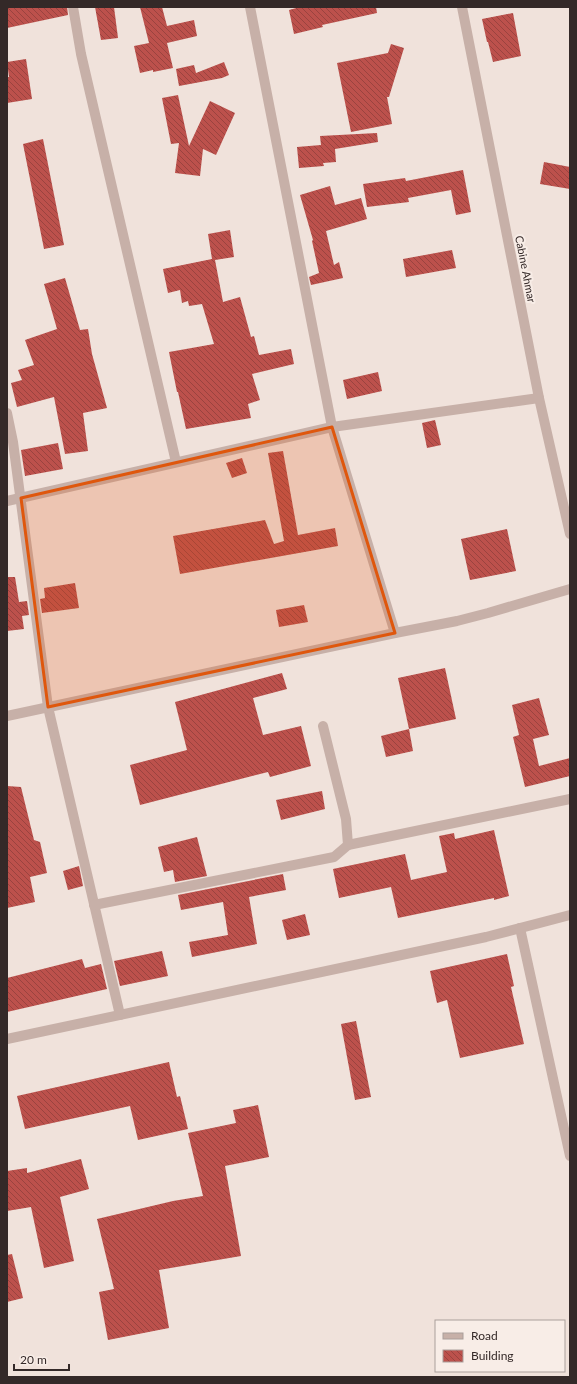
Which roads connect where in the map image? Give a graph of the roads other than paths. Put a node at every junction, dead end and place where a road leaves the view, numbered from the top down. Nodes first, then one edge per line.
1 (73, 7) edge
2 (250, 7) edge
3 (466, 8) edge
4 (539, 398) junction
5 (7, 413) edge
6 (332, 427) junction
7 (176, 462) junction
8 (21, 498) junction
9 (7, 501) edge
10 (570, 534) edge
11 (570, 589) edge
12 (395, 632) junction
13 (48, 707) junction
14 (7, 716) edge
15 (323, 726) dead end
16 (570, 799) edge
17 (348, 844) junction
18 (94, 905) junction
19 (570, 915) edge
20 (520, 928) junction
21 (120, 1015) junction
22 (7, 1039) edge
23 (570, 1156) edge

1 - 7 street
2 - 6 street
3 - 4 street, Cabine Ahmar
4 - 6 street
4 - 10 street, Cabine Ahmar
5 - 8 street
6 - 7 street
6 - 12 street
7 - 8 street
8 - 9 street
8 - 13 street
11 - 12 street
12 - 13 street
13 - 14 street
13 - 18 street
15 - 17 street
16 - 17 street
17 - 18 street
18 - 21 street
19 - 20 street
20 - 21 street
20 - 23 street
21 - 22 street

